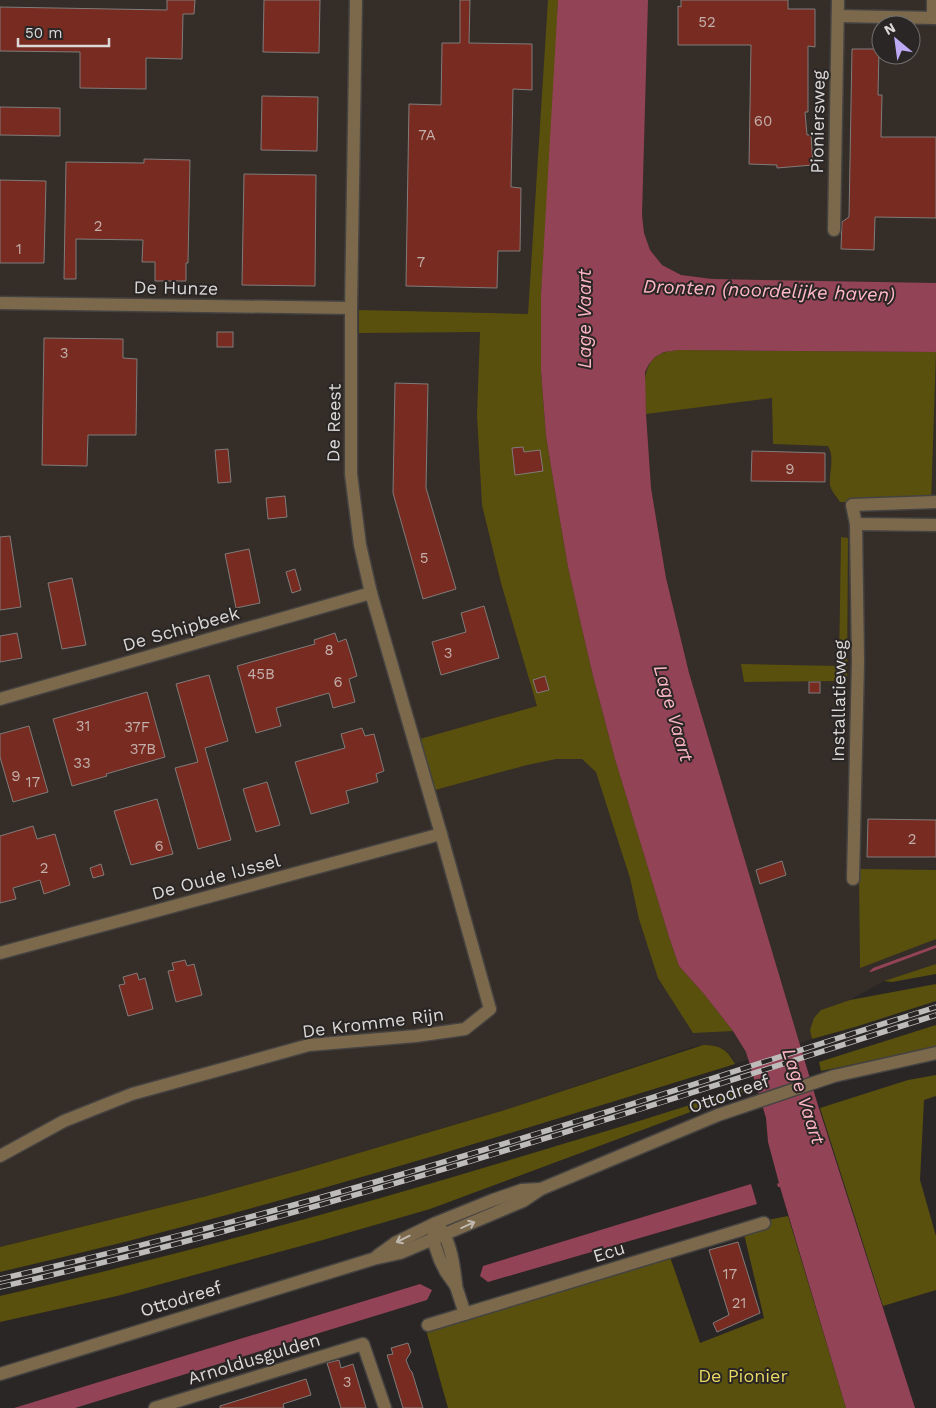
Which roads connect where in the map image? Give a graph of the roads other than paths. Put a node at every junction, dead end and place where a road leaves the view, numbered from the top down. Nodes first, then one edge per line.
1 (356, 0) edge
2 (838, 0) edge
3 (933, 0) edge
4 (838, 16) junction
5 (935, 18) edge
6 (834, 230) dead end
7 (0, 303) edge
8 (351, 308) junction
9 (936, 502) edge
10 (856, 524) junction
11 (936, 525) edge
12 (371, 593) junction
13 (0, 699) edge
14 (442, 834) junction
15 (852, 879) dead end
16 (0, 953) edge
17 (936, 1054) edge
18 (0, 1156) edge
19 (541, 1189) junction
20 (436, 1223) junction
21 (764, 1223) dead end
22 (445, 1235) junction
23 (433, 1240) junction
24 (446, 1258) dead end
25 (373, 1259) junction
26 (456, 1286) junction
27 (465, 1314) junction
28 (428, 1325) dead end
29 (0, 1374) edge
30 (155, 1408) edge
31 (385, 1408) edge

1 - 8 street, De Reest
2 - 4 street, Pioniersweg
3 - 5 street
4 - 5 street
4 - 6 street, Pioniersweg
7 - 8 street, De Hunze
8 - 12 street, De Reest
9 - 10 street, Installatieweg
10 - 11 street
10 - 15 street, Installatieweg
12 - 13 street, De Schipbeek
12 - 14 street, De Reest
14 - 16 street, De Oude IJssel
14 - 18 street, De Kromme Rijn
17 - 19 street, Ottodreef
19 - 20 street, Ottodreef
22 -> 19 street, Ottodreef
20 - 22 street
20 - 23 street
20 -> 25 street, Ottodreef
21 - 27 street, Ecu
22 - 23 street, Ottodreef
22 - 26 street
23 - 25 street, Ottodreef
23 - 26 street
24 - 26 street
25 - 29 street, Ottodreef
26 - 27 street
27 - 28 street, Ecu
30 - 31 street, Arnoldusgulden

